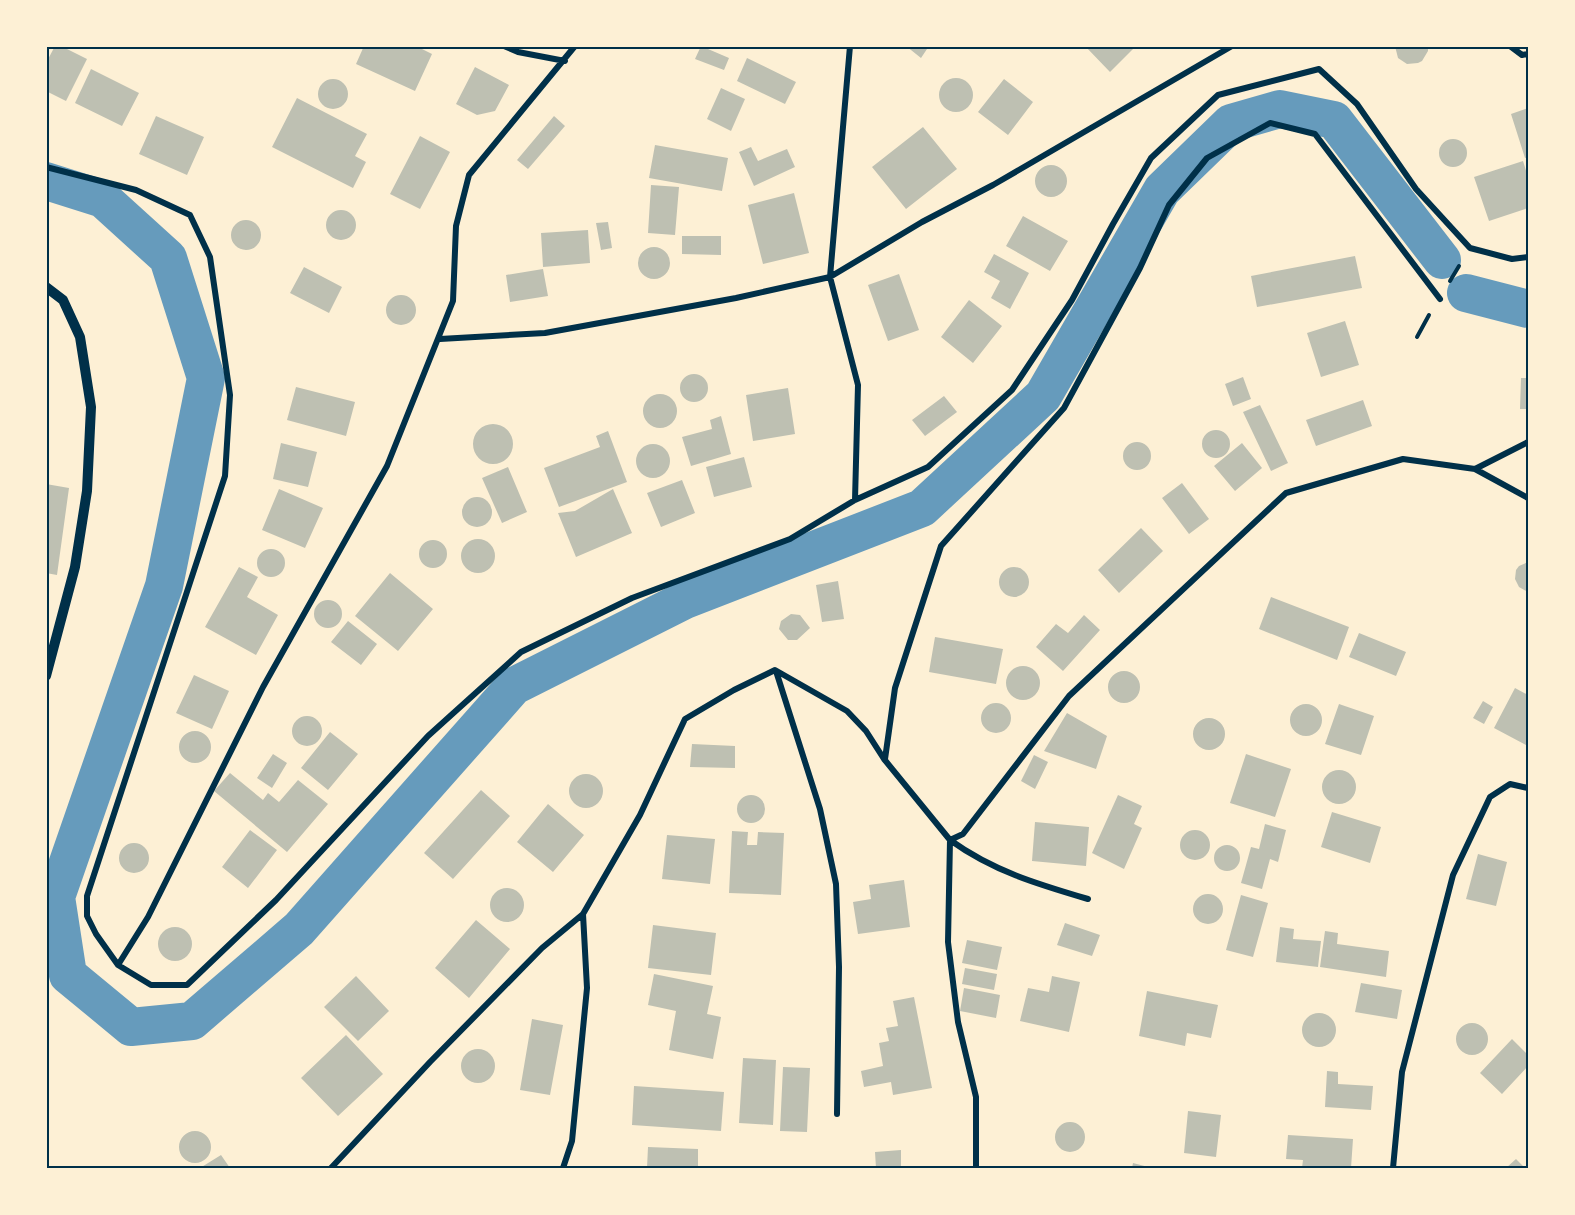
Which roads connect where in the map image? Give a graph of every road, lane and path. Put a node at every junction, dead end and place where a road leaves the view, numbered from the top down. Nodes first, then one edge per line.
1 (504, 46) edge
2 (575, 46) edge
3 (850, 46) edge
4 (1232, 46) edge
5 (1510, 46) edge
6 (1528, 54) edge
7 (565, 62) junction
8 (46, 167) edge
9 (1528, 257) edge
10 (830, 277) junction
11 (46, 287) edge
12 (1440, 298) dead end
13 (440, 339) junction
14 (1528, 442) edge
15 (1475, 469) junction
16 (1528, 498) edge
17 (855, 500) junction
18 (776, 670) junction
19 (46, 676) edge
20 (885, 759) junction
21 (1528, 788) edge
22 (950, 840) junction
23 (1088, 899) dead end
24 (583, 914) junction
25 (118, 965) junction
26 (837, 1114) dead end
27 (331, 1168) edge
28 (563, 1168) edge
29 (976, 1168) edge
30 (1393, 1168) edge

1 - 7 street
2 - 7 street
3 - 10 street
4 - 10 street
5 - 6 street
7 - 13 street
8 - 25 street
9 - 17 street
10 - 13 street
10 - 17 street
11 - 19 street
12 - 20 street
13 - 25 street
14 - 15 street
15 - 16 street
15 - 22 street
17 - 25 street
18 - 20 street
18 - 24 street
18 - 26 street
20 - 22 street
21 - 30 street
22 - 23 street
22 - 29 street
24 - 27 street
24 - 28 street

